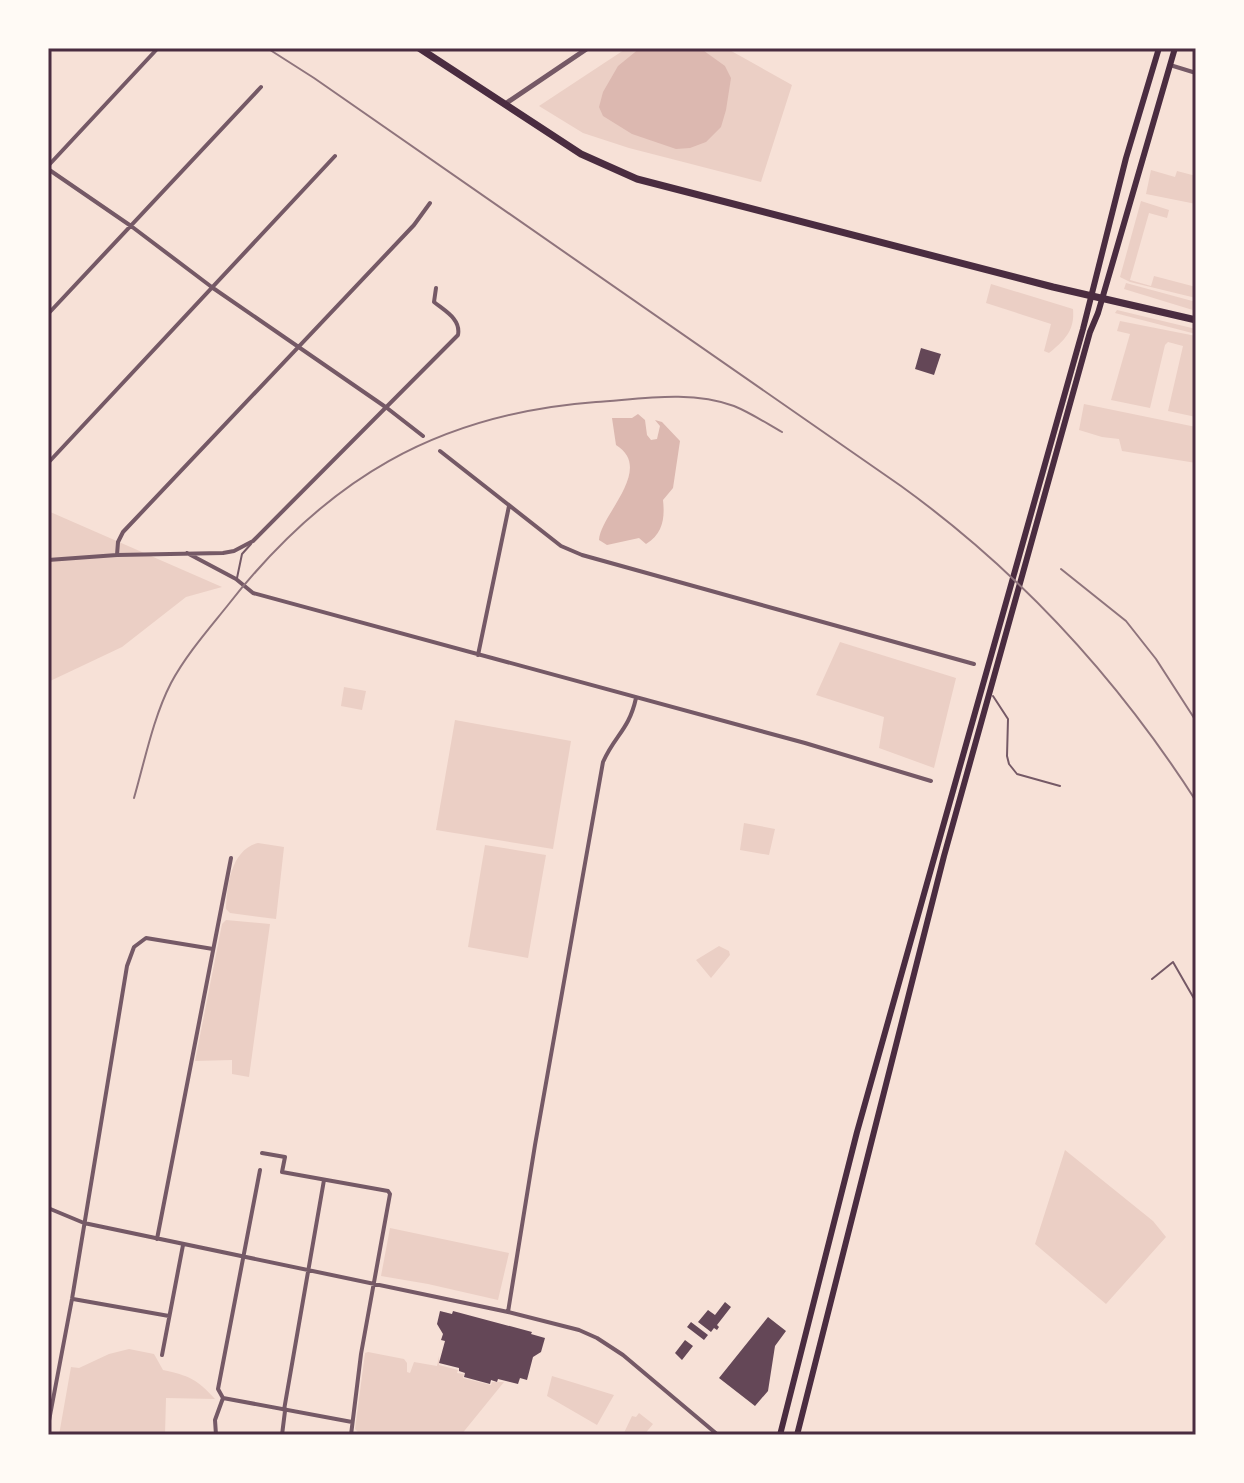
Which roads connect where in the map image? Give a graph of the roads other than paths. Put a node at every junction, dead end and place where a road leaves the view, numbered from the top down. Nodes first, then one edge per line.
1 (158, 48) edge
2 (419, 48) edge
3 (588, 48) edge
4 (1159, 48) edge
5 (1175, 48) edge
6 (1170, 65) junction
7 (1196, 73) edge
8 (261, 87) dead end
9 (505, 104) junction
10 (335, 156) dead end
11 (48, 167) edge
12 (430, 203) dead end
13 (131, 226) junction
14 (213, 288) junction
15 (436, 288) dead end
16 (1090, 296) junction
17 (1102, 299) junction
18 (48, 314) edge
19 (1196, 320) edge
20 (299, 347) junction
21 (387, 408) junction
22 (1059, 427) junction
23 (423, 436) dead end
24 (440, 451) dead end
25 (48, 463) edge
26 (509, 506) junction
27 (253, 541) junction
28 (187, 553) junction
29 (117, 555) junction
30 (48, 560) edge
31 (236, 579) junction
32 (478, 655) junction
33 (974, 664) dead end
34 (985, 670) dead end
35 (636, 698) junction
36 (975, 726) junction
37 (931, 781) dead end
38 (1060, 786) dead end
39 (231, 858) dead end
40 (213, 949) junction
41 (1152, 979) dead end
42 (1196, 1002) edge
43 (857, 1132) junction
44 (874, 1136) junction
45 (262, 1153) dead end
46 (260, 1170) dead end
47 (324, 1179) junction
48 (48, 1208) edge
49 (84, 1223) junction
50 (157, 1239) junction
51 (183, 1245) junction
52 (244, 1258) junction
53 (308, 1271) junction
54 (373, 1285) junction
55 (72, 1299) junction
56 (813, 1307) junction
57 (829, 1311) junction
58 (508, 1312) junction
59 (169, 1316) junction
60 (162, 1355) dead end
61 (223, 1398) junction
62 (284, 1410) junction
63 (352, 1422) junction
64 (48, 1426) edge
65 (779, 1433) edge
66 (216, 1435) edge
67 (282, 1435) edge
68 (351, 1435) edge
69 (718, 1435) edge
70 (797, 1435) edge

1 - 11 street
2 - 9 highway
3 - 9 street
4 - 16 main road
5 - 6 main road
6 - 7 street
6 - 17 main road
8 - 13 street
9 - 16 highway
10 - 14 street
11 - 13 street
12 - 20 street
13 - 14 street
13 - 18 street
14 - 20 street
14 - 25 street
15 - 21 street
16 - 17 highway
16 - 22 main road
17 - 19 highway
17 - 22 main road
20 - 21 street
20 - 29 street
21 - 23 street
21 - 27 street
22 - 36 main road
24 - 26 street
26 - 32 street
26 - 33 street
27 - 28 street
27 - 31 lane
28 - 29 street
28 - 31 street
29 - 30 street
31 - 32 street
32 - 35 street
34 - 38 lane
35 - 37 street
35 - 58 street
36 - 43 main road
36 - 44 main road
39 - 40 street
40 - 49 street
40 - 50 street
41 - 42 lane
43 - 44 main road
43 - 56 main road
44 - 57 main road
45 - 47 street
46 - 52 street
47 - 53 street
47 - 54 street
48 - 49 street
49 - 50 street
49 - 55 street
50 - 51 street
51 - 52 street
51 - 59 street
52 - 53 street
52 - 61 street
53 - 54 street
53 - 62 street
54 - 58 street
54 - 63 street
55 - 59 street
55 - 64 street
56 - 57 main road
56 - 65 main road
57 - 70 main road
58 - 69 street
59 - 60 street
61 - 62 street
61 - 66 street
62 - 63 street
62 - 67 street
63 - 68 street

